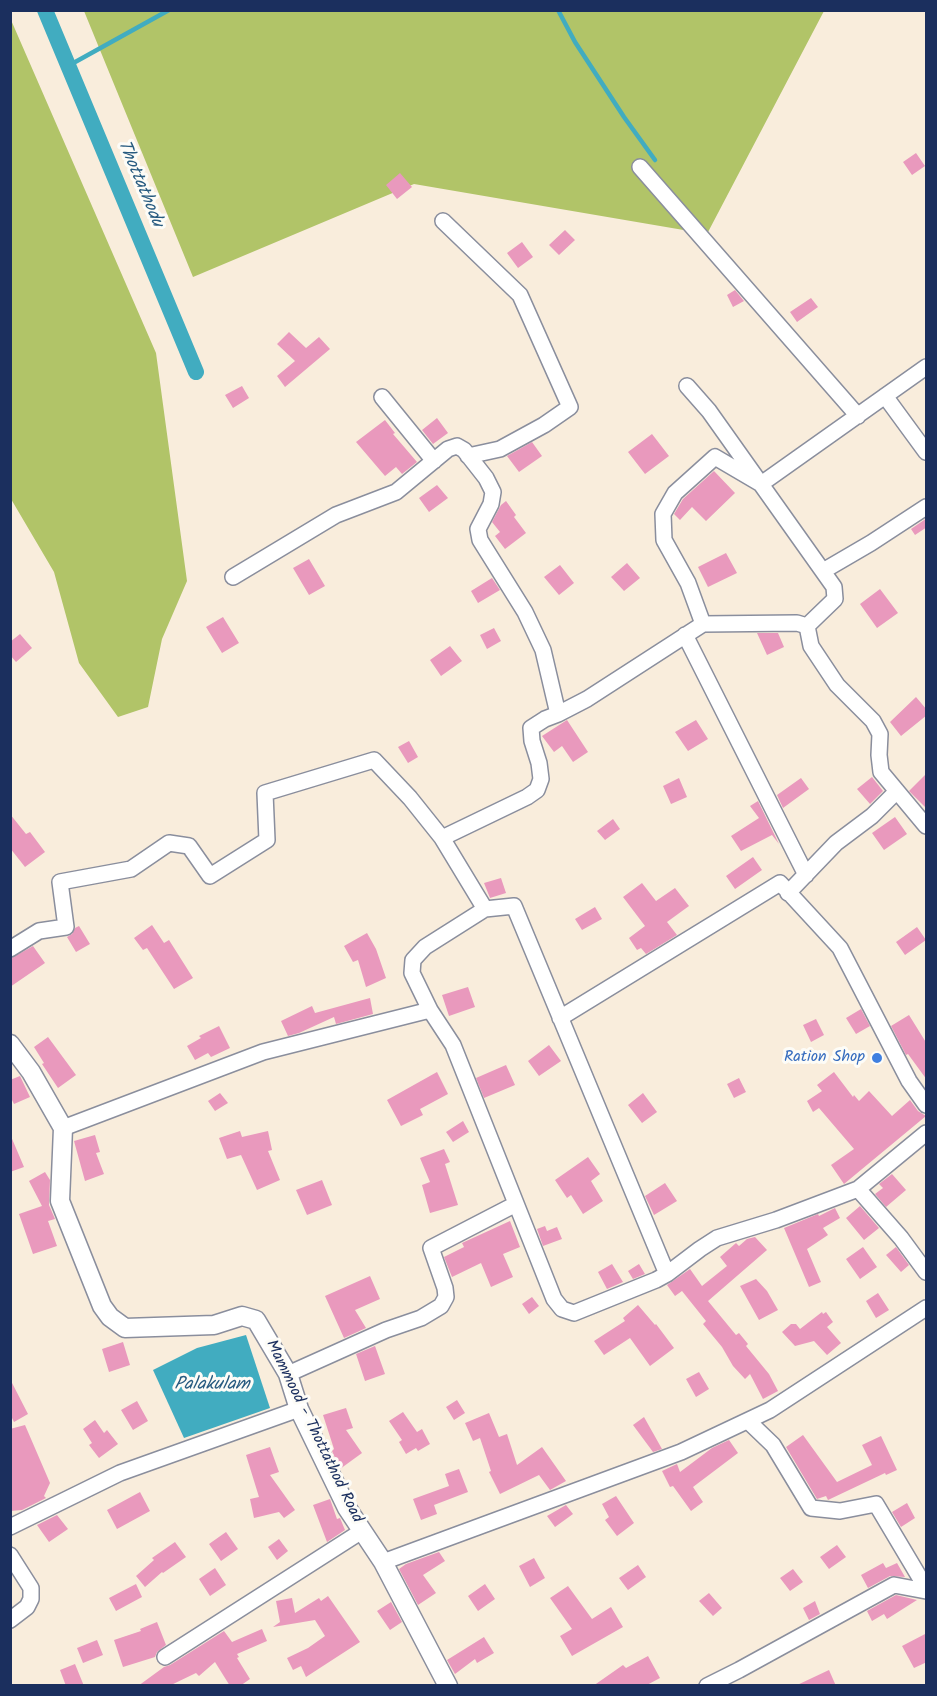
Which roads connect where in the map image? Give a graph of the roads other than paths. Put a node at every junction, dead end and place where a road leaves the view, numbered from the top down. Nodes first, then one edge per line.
1 (640, 167) dead end
2 (443, 221) dead end
3 (927, 367) edge
4 (687, 386) dead end
5 (885, 396) junction
6 (382, 397) dead end
7 (858, 416) junction
8 (927, 452) edge
9 (468, 456) junction
10 (434, 461) junction
11 (761, 484) junction
12 (927, 507) edge
13 (823, 571) junction
14 (233, 577) dead end
15 (703, 624) junction
16 (807, 626) junction
17 (685, 635) junction
18 (558, 714) junction
19 (897, 791) junction
20 (927, 826) edge
21 (442, 838) junction
22 (806, 875) junction
23 (789, 893) junction
24 (485, 909) junction
25 (10, 950) edge
26 (430, 1010) junction
27 (560, 1018) junction
28 (10, 1044) edge
29 (927, 1106) edge
30 (63, 1128) junction
31 (927, 1133) edge
32 (858, 1189) junction
33 (516, 1203) junction
34 (927, 1272) edge
35 (667, 1274) junction
36 (927, 1308) edge
37 (288, 1374) junction
38 (299, 1410) junction
39 (748, 1421) junction
40 (10, 1527) edge
41 (362, 1531) junction
42 (10, 1555) edge
43 (383, 1562) junction
44 (927, 1589) edge
45 (10, 1620) edge
46 (165, 1657) dead end
47 (739, 1670) junction
48 (448, 1686) edge
49 (707, 1686) edge
50 (745, 1686) edge

1 - 7 street
2 - 9 street
3 - 5 street
4 - 11 street
5 - 7 street
5 - 8 street
6 - 10 street
7 - 11 street
9 - 10 street
9 - 18 street
10 - 14 street
11 - 13 street
11 - 15 street
12 - 13 street
13 - 16 street
15 - 16 street
15 - 17 street
16 - 19 street
17 - 18 street
17 - 22 street
18 - 21 street
19 - 20 street
19 - 22 street
21 - 24 street
21 - 25 street
22 - 23 street
23 - 27 street
23 - 29 street
24 - 26 street
24 - 27 street
26 - 30 street
26 - 33 street
27 - 35 street
28 - 30 street
30 - 37 street, Mammood - Thottathod Road
31 - 32 street
32 - 34 street
32 - 35 street
33 - 35 street
33 - 37 street
36 - 39 street
37 - 38 street, Mammood - Thottathod Road
38 - 40 street
38 - 41 street, Mammood - Thottathod Road
39 - 43 street
39 - 44 street
41 - 43 street, Mammood - Thottathod Road
41 - 46 street
42 - 45 street
43 - 48 street, Mammood - Thottathod Road
44 - 47 street
47 - 49 street
47 - 50 street

